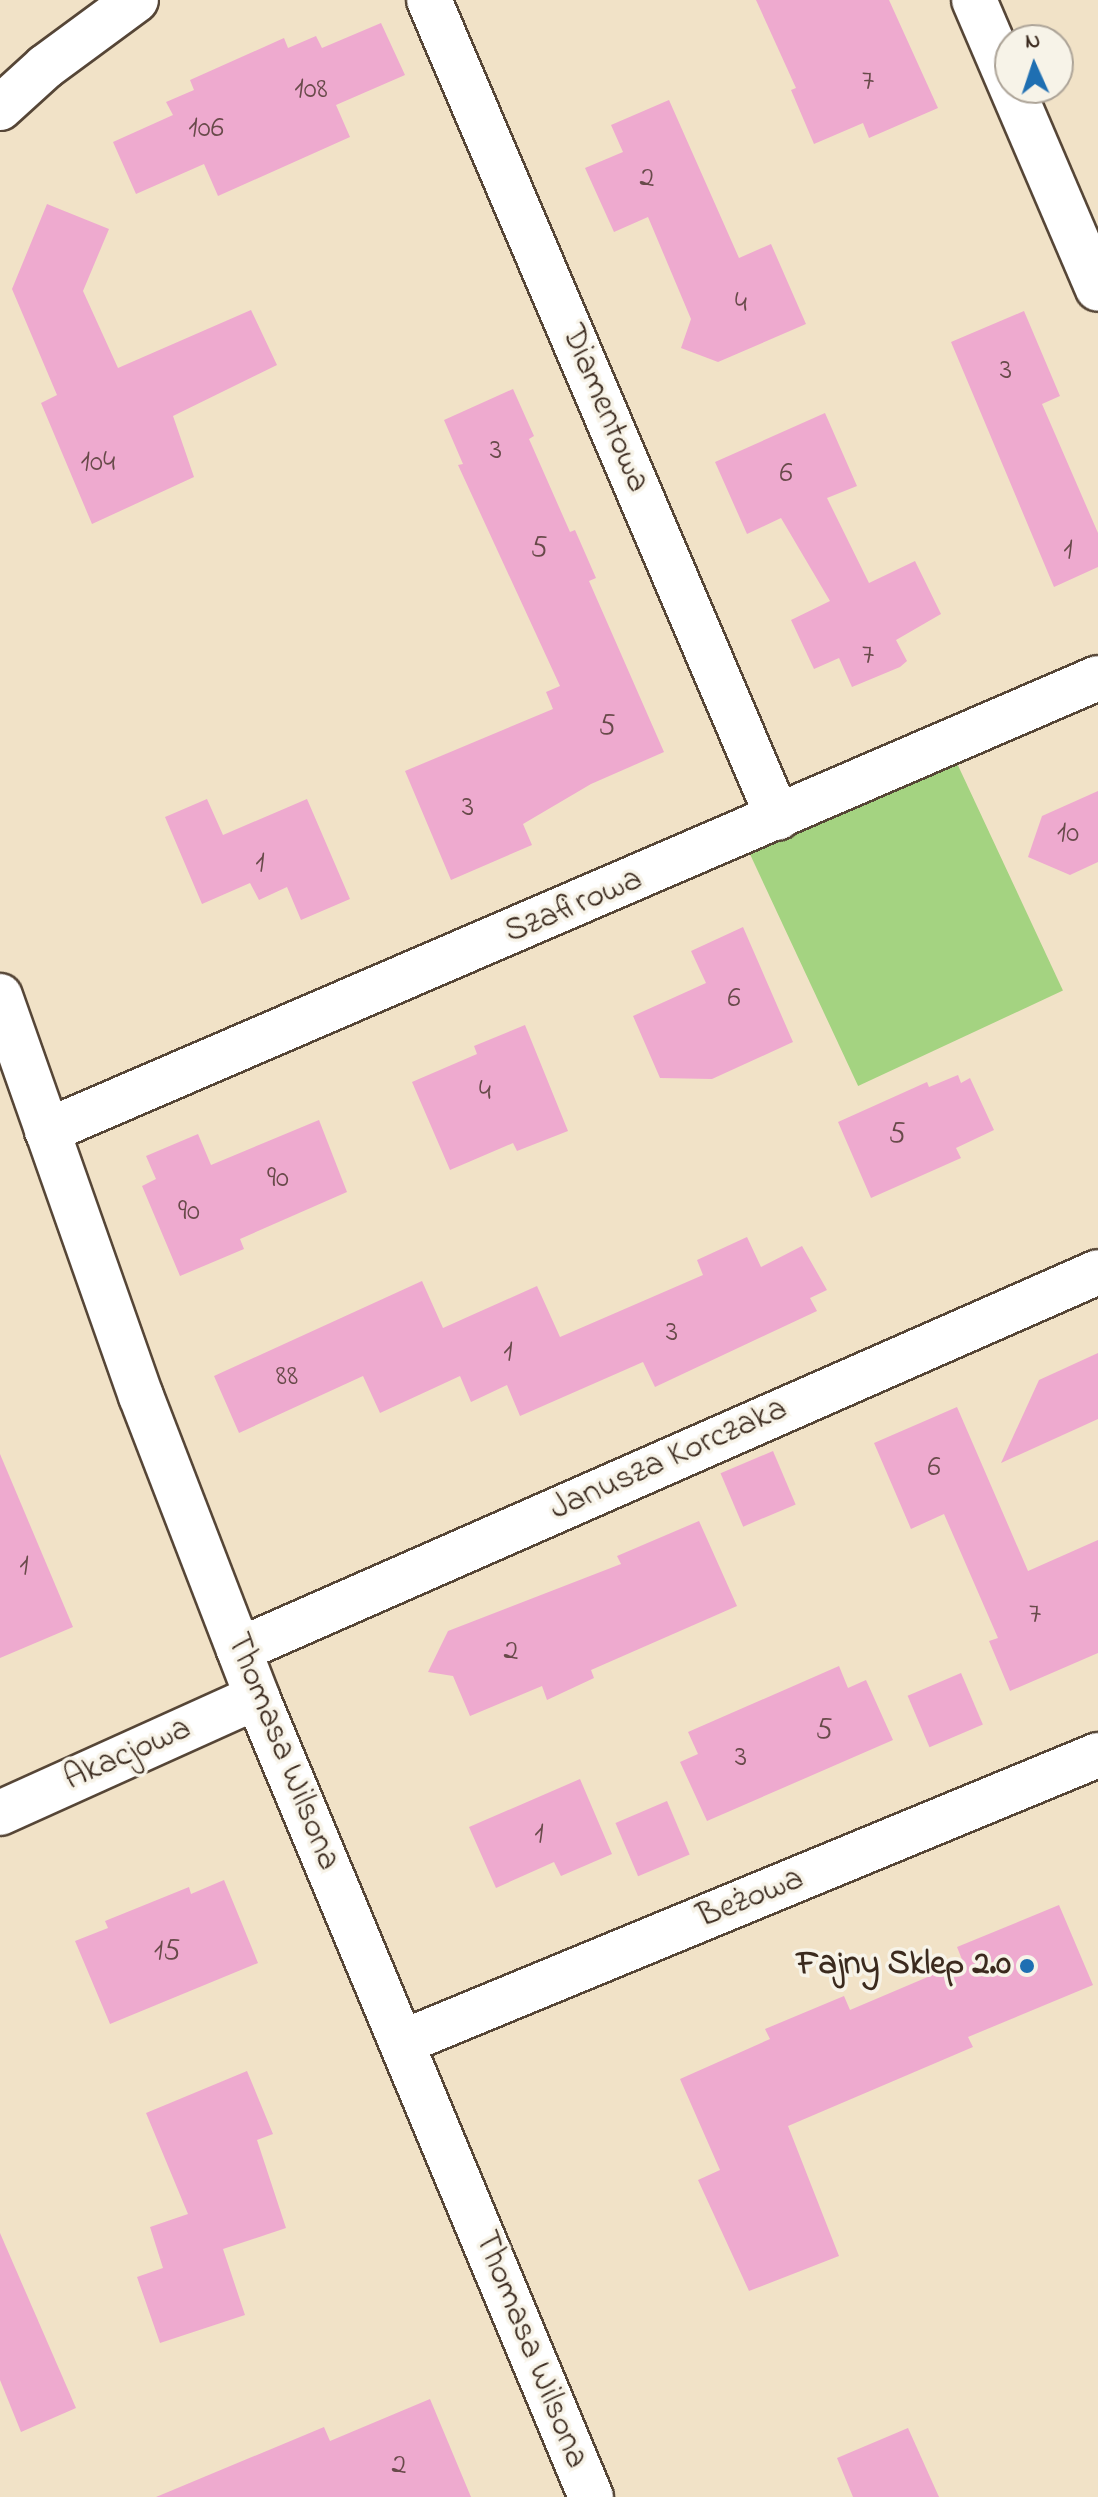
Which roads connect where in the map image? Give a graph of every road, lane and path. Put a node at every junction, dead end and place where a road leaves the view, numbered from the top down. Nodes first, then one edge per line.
1 (136, 0) edge
2 (429, 0) edge
3 (974, 0) edge
4 (0, 108) edge
5 (1098, 289) edge
6 (1098, 678) edge
7 (778, 818) junction
8 (0, 996) edge
9 (47, 1131) junction
10 (1098, 1272) edge
11 (239, 1650) junction
12 (257, 1697) junction
13 (1098, 1755) edge
14 (0, 1813) edge
15 (403, 2042) junction
16 (585, 2495) edge

1 - 4 street
2 - 7 street, Diamentowa
3 - 5 street
6 - 7 street, Szafirowa
7 - 9 street, Szafirowa
8 - 9 street, Thomasa Wilsona
9 - 11 street, Thomasa Wilsona
10 - 11 street, Janusza Korczaka
11 - 12 street, Thomasa Wilsona
12 - 14 street, Akacjowa
12 - 15 street, Thomasa Wilsona
13 - 15 street, Beżowa
15 - 16 street, Thomasa Wilsona

